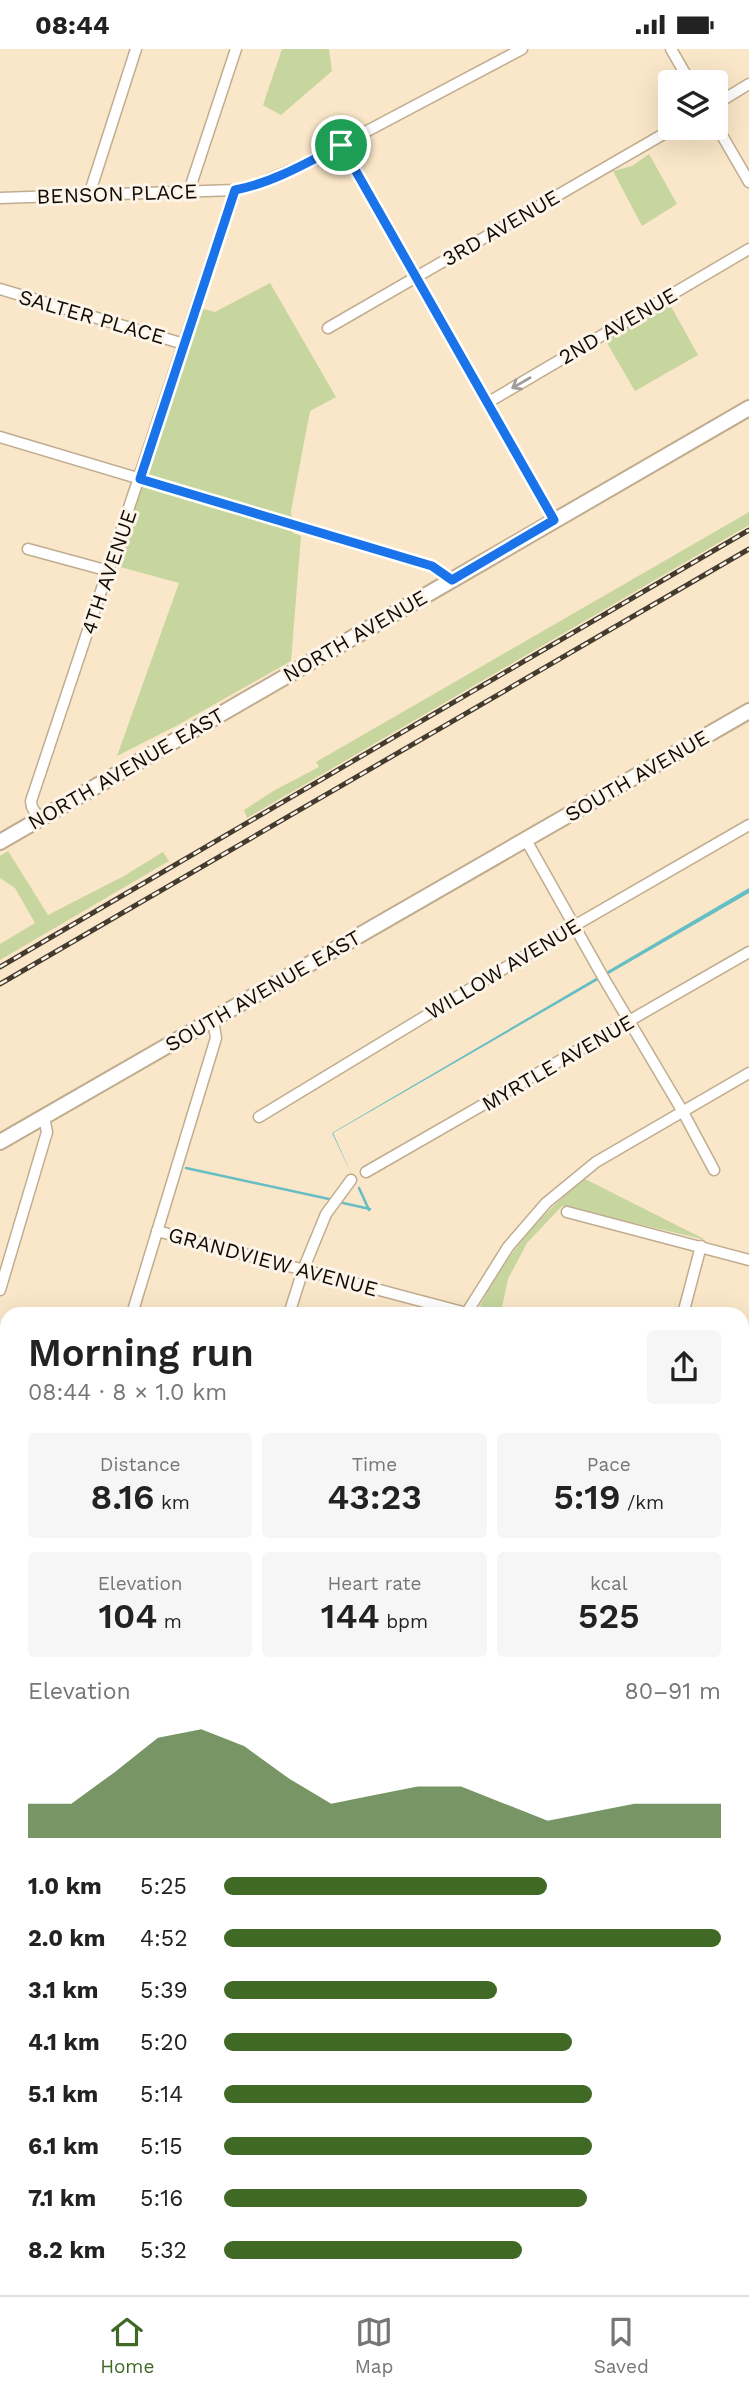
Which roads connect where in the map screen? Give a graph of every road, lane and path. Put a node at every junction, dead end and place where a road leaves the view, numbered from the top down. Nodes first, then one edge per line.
1 (136, 49) edge
2 (236, 49) edge
3 (522, 49) edge
4 (671, 49) edge
5 (683, 70) edge
6 (749, 84) edge
7 (728, 97) edge
8 (658, 137) edge
9 (725, 140) edge
10 (341, 145) junction
11 (749, 182) edge
12 (235, 190) junction
13 (189, 191) junction
14 (89, 195) junction
15 (0, 198) edge
16 (749, 249) edge
17 (416, 277) junction
18 (0, 289) edge
19 (328, 328) dead end
20 (184, 344) junction
21 (488, 403) junction
22 (749, 408) edge
23 (0, 437) edge
24 (140, 479) junction
25 (554, 520) junction
26 (28, 549) dead end
27 (109, 571) junction
28 (452, 580) junction
29 (252, 696) joint
30 (749, 711) edge
31 (39, 819) junction
32 (749, 825) edge
33 (526, 840) junction
34 (0, 842) edge
35 (574, 926) junction
36 (749, 952) edge
37 (213, 1020) junction
38 (629, 1022) junction
39 (749, 1073) edge
40 (683, 1112) junction
41 (44, 1117) junction
42 (259, 1117) dead end
43 (0, 1142) edge
44 (714, 1170) dead end
45 (366, 1172) dead end
46 (351, 1180) dead end
47 (567, 1212) dead end
48 (157, 1231) junction
49 (701, 1246) junction
50 (749, 1259) edge
51 (303, 1270) junction
52 (0, 1290) edge
53 (134, 1307) edge
54 (291, 1307) edge
55 (442, 1307) edge
56 (472, 1307) edge
57 (685, 1307) edge

1 - 14 street
2 - 13 street
3 - 10 street
4 - 5 street
6 - 7 street
8 - 17 street, 3RD AVENUE
9 - 11 street
10 - 12 street
10 - 17 street
12 - 13 street, BENSON PLACE
12 - 20 street, 4TH AVENUE
13 - 14 street, BENSON PLACE
14 - 15 street, BENSON PLACE
16 -> 21 street, 2ND AVENUE
17 - 19 street, 3RD AVENUE
17 - 21 street
18 - 20 street, SALTER PLACE
20 - 24 street, 4TH AVENUE
21 - 25 street
22 - 25 main road, NORTH AVENUE
23 - 24 street
24 - 27 street, 4TH AVENUE
24 - 28 street
25 - 28 main road, NORTH AVENUE
26 - 27 street
27 - 31 street, 4TH AVENUE
28 - 29 main road, NORTH AVENUE
29 - 31 main road, NORTH AVENUE EAST
30 - 33 main road, SOUTH AVENUE
31 - 34 main road, NORTH AVENUE EAST
32 - 35 street, WILLOW AVENUE
33 - 35 street
33 - 37 main road, SOUTH AVENUE EAST
35 - 38 street
35 - 42 street, WILLOW AVENUE
36 - 38 street, MYRTLE AVENUE
37 - 41 main road, SOUTH AVENUE EAST
37 - 48 street
38 - 40 street
38 - 45 street, MYRTLE AVENUE
39 - 40 street
40 - 44 street
40 - 56 street
41 - 43 main road, SOUTH AVENUE EAST
41 - 52 street
46 - 51 street
47 - 49 street
48 - 51 street, GRANDVIEW AVENUE
48 - 53 street
49 - 50 street
49 - 57 street
51 - 54 street
51 - 55 street, GRANDVIEW AVENUE

